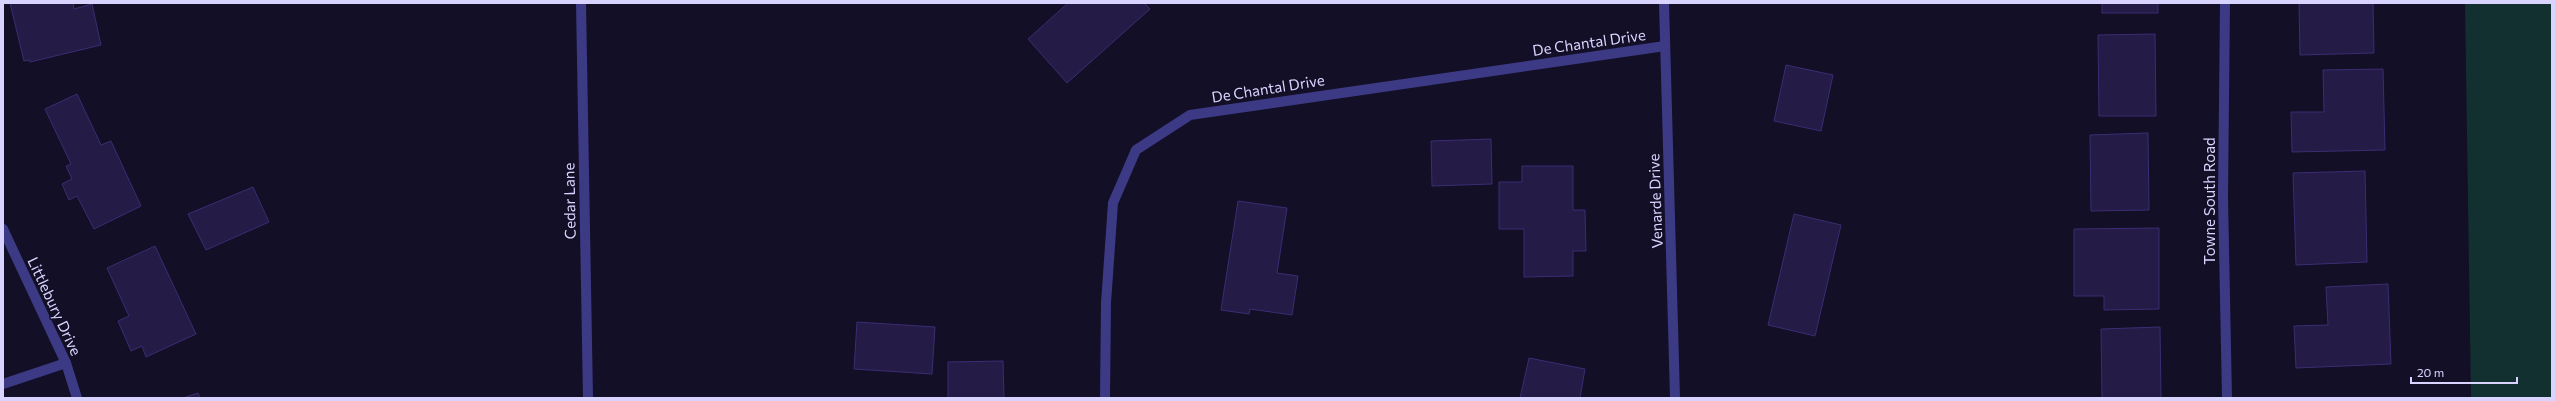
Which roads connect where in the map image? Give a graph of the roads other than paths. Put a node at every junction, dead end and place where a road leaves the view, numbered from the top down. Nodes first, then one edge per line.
1 (581, 3) edge
2 (1664, 3) edge
3 (2225, 3) edge
4 (1666, 46) junction
5 (3, 229) edge
6 (66, 363) junction
7 (3, 384) edge
8 (77, 398) edge
9 (588, 398) edge
10 (1105, 398) edge
11 (1675, 398) edge
12 (2227, 398) edge

1 - 9 street, Cedar Lane
2 - 4 street, Venarde Drive
3 - 12 street, Towne South Road
4 - 10 street, De Chantal Drive
4 - 11 street, Venarde Drive
5 - 6 street, Littlebury Drive
6 - 7 street
6 - 8 street, Littlebury Drive

